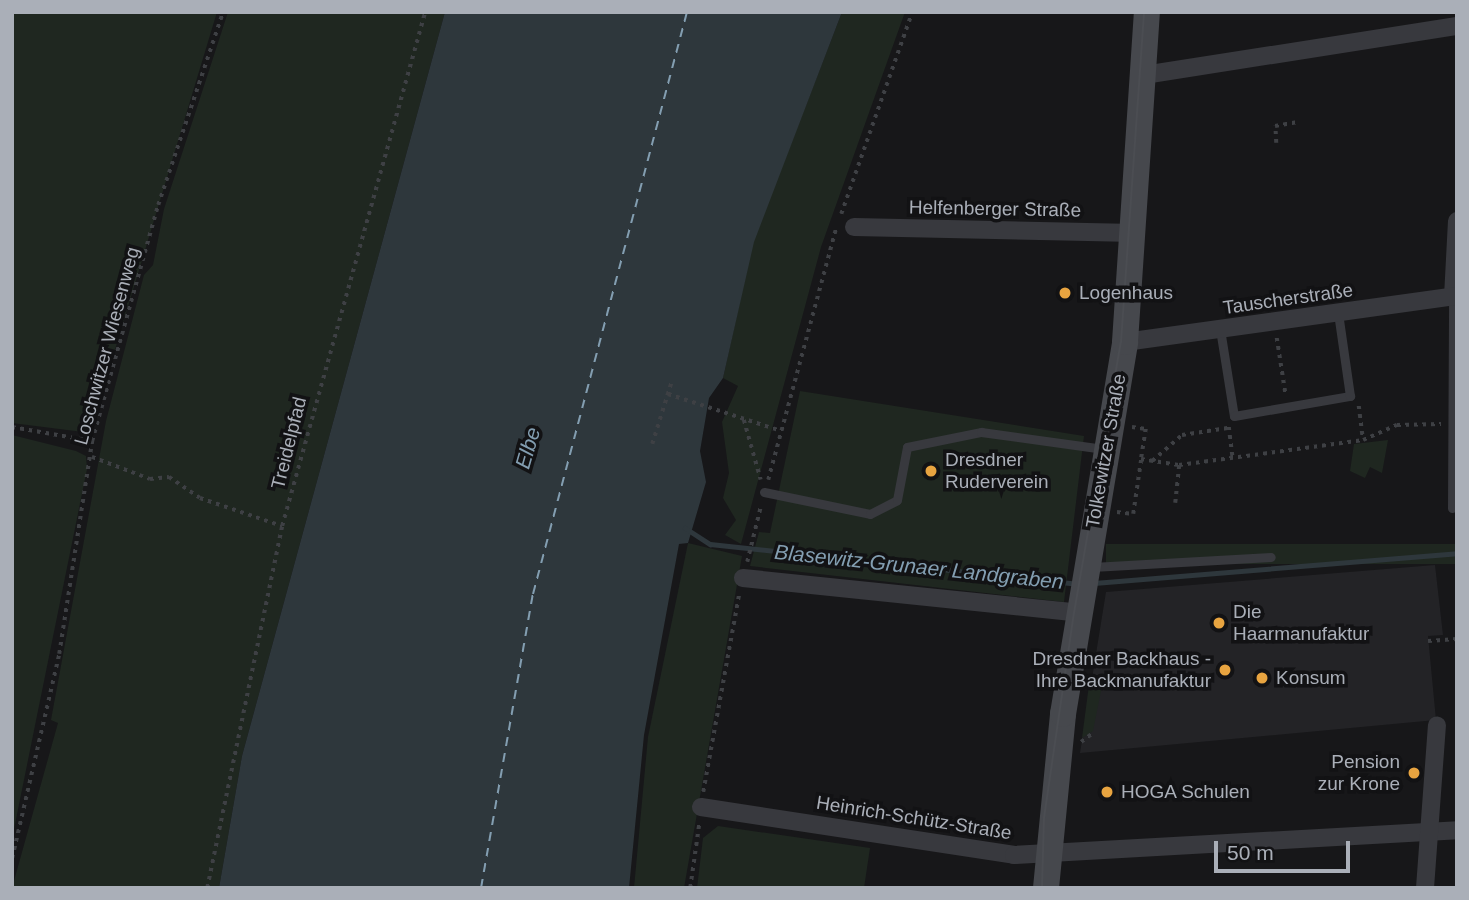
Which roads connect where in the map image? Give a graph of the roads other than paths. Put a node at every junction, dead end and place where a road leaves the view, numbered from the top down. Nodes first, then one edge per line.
1 (1147, 12) edge
2 (1457, 26) edge
3 (1144, 75) junction
4 (1457, 221) edge
5 (854, 227) dead end
6 (1135, 233) junction
7 (1455, 297) edge
8 (1338, 313) junction
9 (1220, 329) junction
10 (1125, 342) junction
11 (1106, 449) junction
12 (764, 492) road end
13 (1452, 508) dead end
14 (1271, 557) dead end
15 (1086, 568) junction
16 (745, 570) road end
17 (1080, 609) junction
18 (1437, 725) dead end
19 (701, 807) road end
20 (1457, 830) edge
21 (1430, 832) junction
22 (1046, 854) junction
23 (1046, 888) edge
24 (1425, 888) edge

1 - 3 main road, Tolkewitzer Straße
2 - 3 street
3 - 6 main road, Tolkewitzer Straße
4 - 7 street
5 - 6 street, Helfenberger Straße
6 - 10 main road, Tolkewitzer Straße
7 - 8 street, Tauscherstraße
7 - 13 lane
8 - 9 street, Tauscherstraße
8 - 9 lane
9 - 10 street, Tauscherstraße
10 - 11 main road, Tolkewitzer Straße
11 - 12 lane
11 - 15 main road, Tolkewitzer Straße
14 - 15 lane
15 - 17 main road, Tolkewitzer Straße
16 - 17 street
17 - 22 main road, Tolkewitzer Straße
18 - 21 street
19 - 22 street, Heinrich-Schütz-Straße
20 - 21 street, Heinrich-Schütz-Straße
21 - 22 street, Heinrich-Schütz-Straße
21 - 24 street
22 - 23 main road, Tolkewitzer Straße

